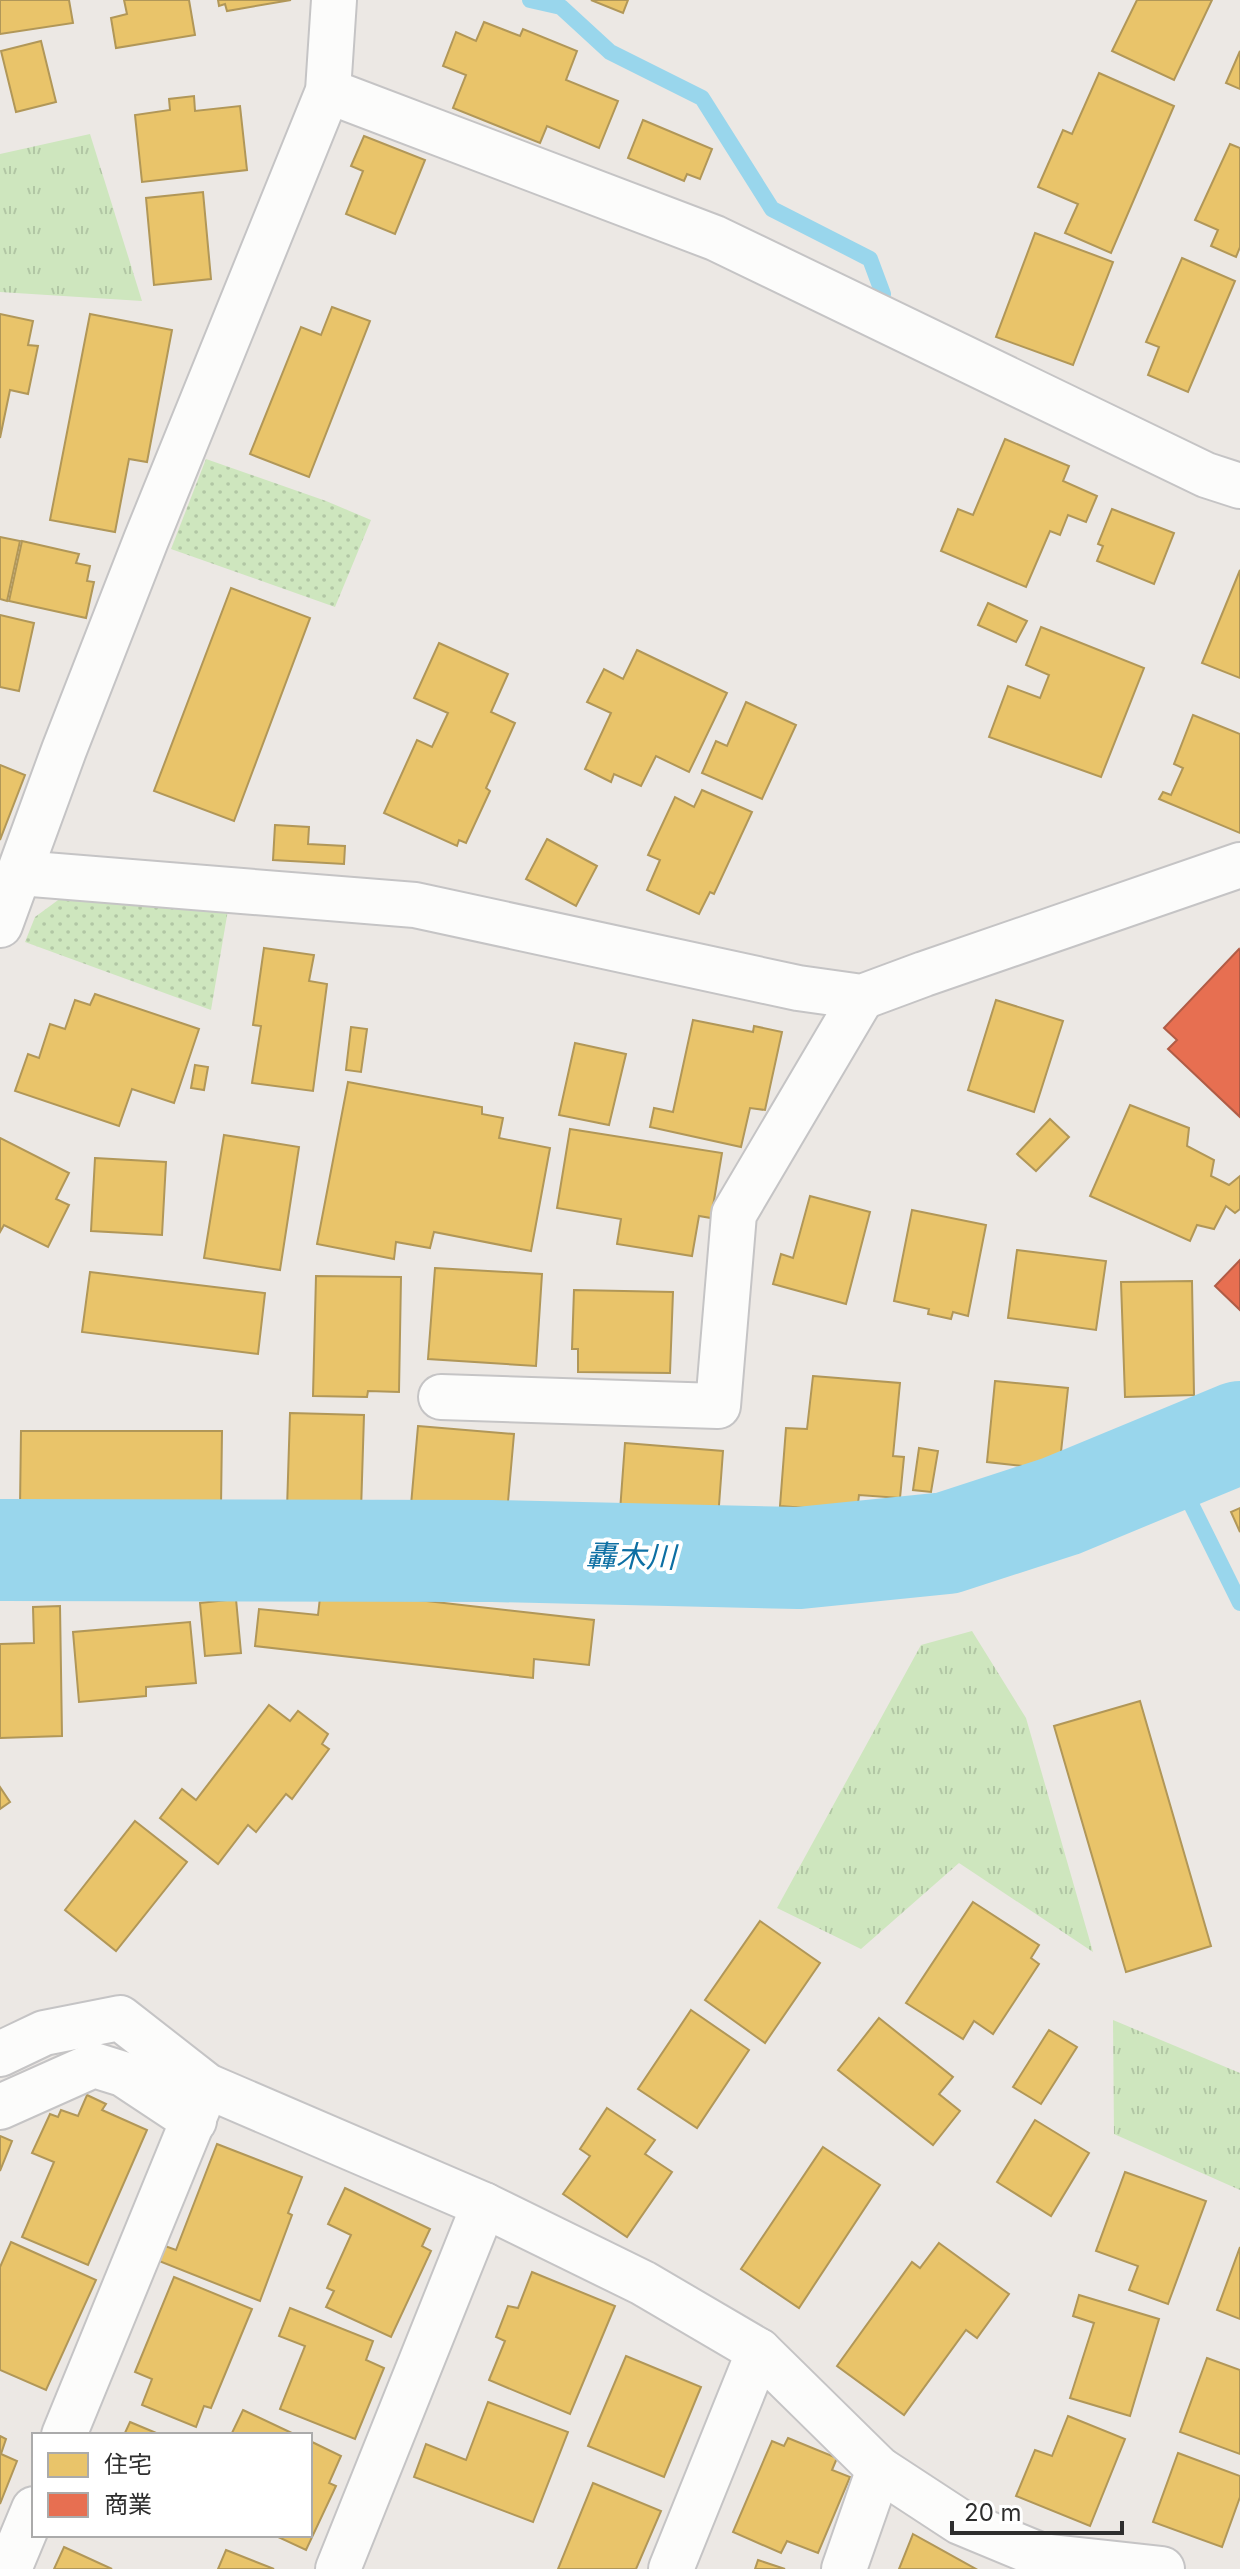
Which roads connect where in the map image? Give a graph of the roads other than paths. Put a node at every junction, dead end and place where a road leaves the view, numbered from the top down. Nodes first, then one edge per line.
1 (334, 0) edge
2 (328, 91) junction
3 (1240, 486) edge
4 (1240, 865) edge
5 (20, 873) junction
6 (0, 925) edge
7 (862, 997) junction
8 (441, 1397) dead end
9 (0, 2054) edge
10 (200, 2103) junction
11 (0, 2107) edge
12 (484, 2205) junction
13 (759, 2351) junction
14 (65, 2433) edge
15 (879, 2469) junction
16 (32, 2514) edge
17 (9, 2569) edge
18 (338, 2569) edge
19 (671, 2569) edge
20 (844, 2569) edge
21 (1162, 2569) edge

1 - 2 street
2 - 3 street
2 - 5 street
4 - 7 street
5 - 6 street
5 - 7 street
7 - 8 street
9 - 10 street
10 - 11 street
10 - 12 street
10 - 14 street
12 - 13 street
12 - 18 street
13 - 15 street
13 - 19 street
15 - 20 street
15 - 21 street
16 - 17 street

